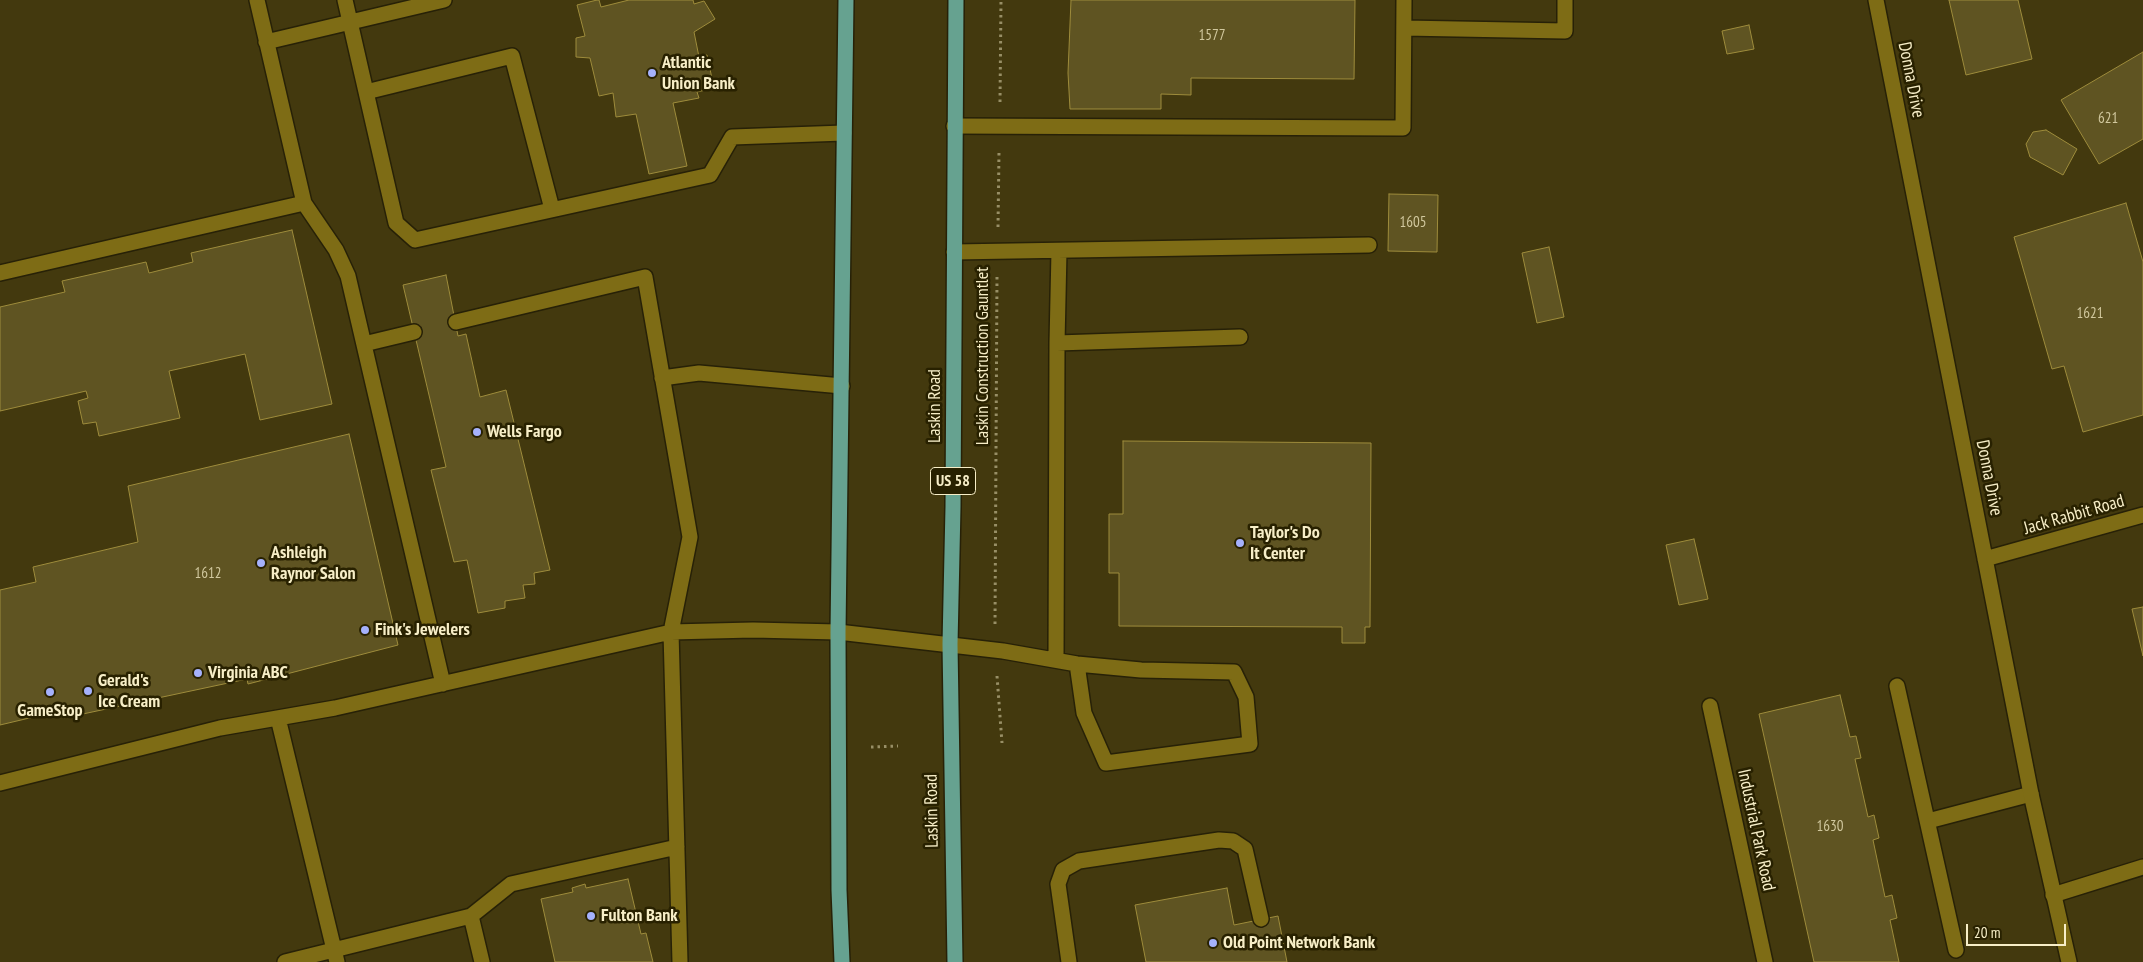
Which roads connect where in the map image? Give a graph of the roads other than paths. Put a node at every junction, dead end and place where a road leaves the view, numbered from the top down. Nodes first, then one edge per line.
1 (257, 0) edge
2 (345, 0) edge
3 (444, 0) edge
4 (846, 0) edge
5 (956, 0) edge
6 (1404, 0) edge
7 (1565, 0) edge
8 (1876, 0) edge
9 (350, 22) junction
10 (1404, 28) junction
11 (266, 42) junction
12 (366, 92) junction
13 (954, 126) junction
14 (844, 133) junction
15 (304, 203) junction
16 (552, 209) junction
17 (1368, 246) dead end
18 (1058, 251) junction
19 (954, 252) junction
20 (0, 273) edge
21 (456, 322) dead end
22 (414, 332) dead end
23 (1240, 337) dead end
24 (1057, 343) junction
25 (364, 344) junction
26 (662, 378) junction
27 (842, 386) junction
28 (2143, 515) edge
29 (1986, 559) junction
30 (671, 632) junction
31 (838, 632) junction
32 (950, 644) junction
33 (1056, 660) junction
34 (1077, 664) junction
35 (443, 684) junction
36 (1897, 686) dead end
37 (1710, 706) dead end
38 (278, 718) junction
39 (0, 783) edge
40 (2031, 794) junction
41 (1928, 821) junction
42 (677, 848) junction
43 (2143, 867) edge
44 (2053, 895) junction
45 (471, 916) junction
46 (1261, 919) dead end
47 (1956, 950) dead end
48 (336, 956) edge
49 (285, 962) edge
50 (482, 962) edge
51 (680, 962) edge
52 (842, 962) edge
53 (955, 962) edge
54 (1069, 962) edge
55 (1765, 962) edge
56 (2068, 962) edge

1 - 11 street
2 - 9 street
3 - 9 street
4 - 14 main road
5 - 13 main road, Laskin Road / US 58
6 - 10 street
7 - 10 street
8 - 29 street, Donna Drive
9 - 11 street
9 - 12 street
10 - 13 street
11 - 15 street
12 - 16 street
12 - 16 street
13 - 19 main road, Laskin Road / US 58
14 - 16 street
14 - 27 main road
15 - 20 street
15 - 25 street
17 - 18 street
18 - 19 street
18 - 24 street
19 - 32 main road, Laskin Road / US 58
21 - 26 street
22 - 25 street
23 - 24 street
24 - 33 street
25 - 35 street
26 - 27 street
26 - 30 street
27 - 31 main road
28 - 29 street, Jack Rabbit Road
29 - 40 street, Donna Drive
30 - 31 street
30 - 35 street
30 - 42 street
31 - 32 street
31 - 52 main road
32 - 33 street
32 - 53 main road, Laskin Road / US 58
33 - 34 street
34 - 34 street
35 - 38 street
36 - 41 street
37 - 55 street, Industrial Park Road
38 - 39 street
38 - 48 street
40 - 41 street
40 - 44 street, Donna Drive
41 - 47 street
42 - 45 street
42 - 51 street
43 - 44 street
44 - 56 street, Donna Drive
45 - 48 street
45 - 50 street
46 - 54 street
48 - 49 street

